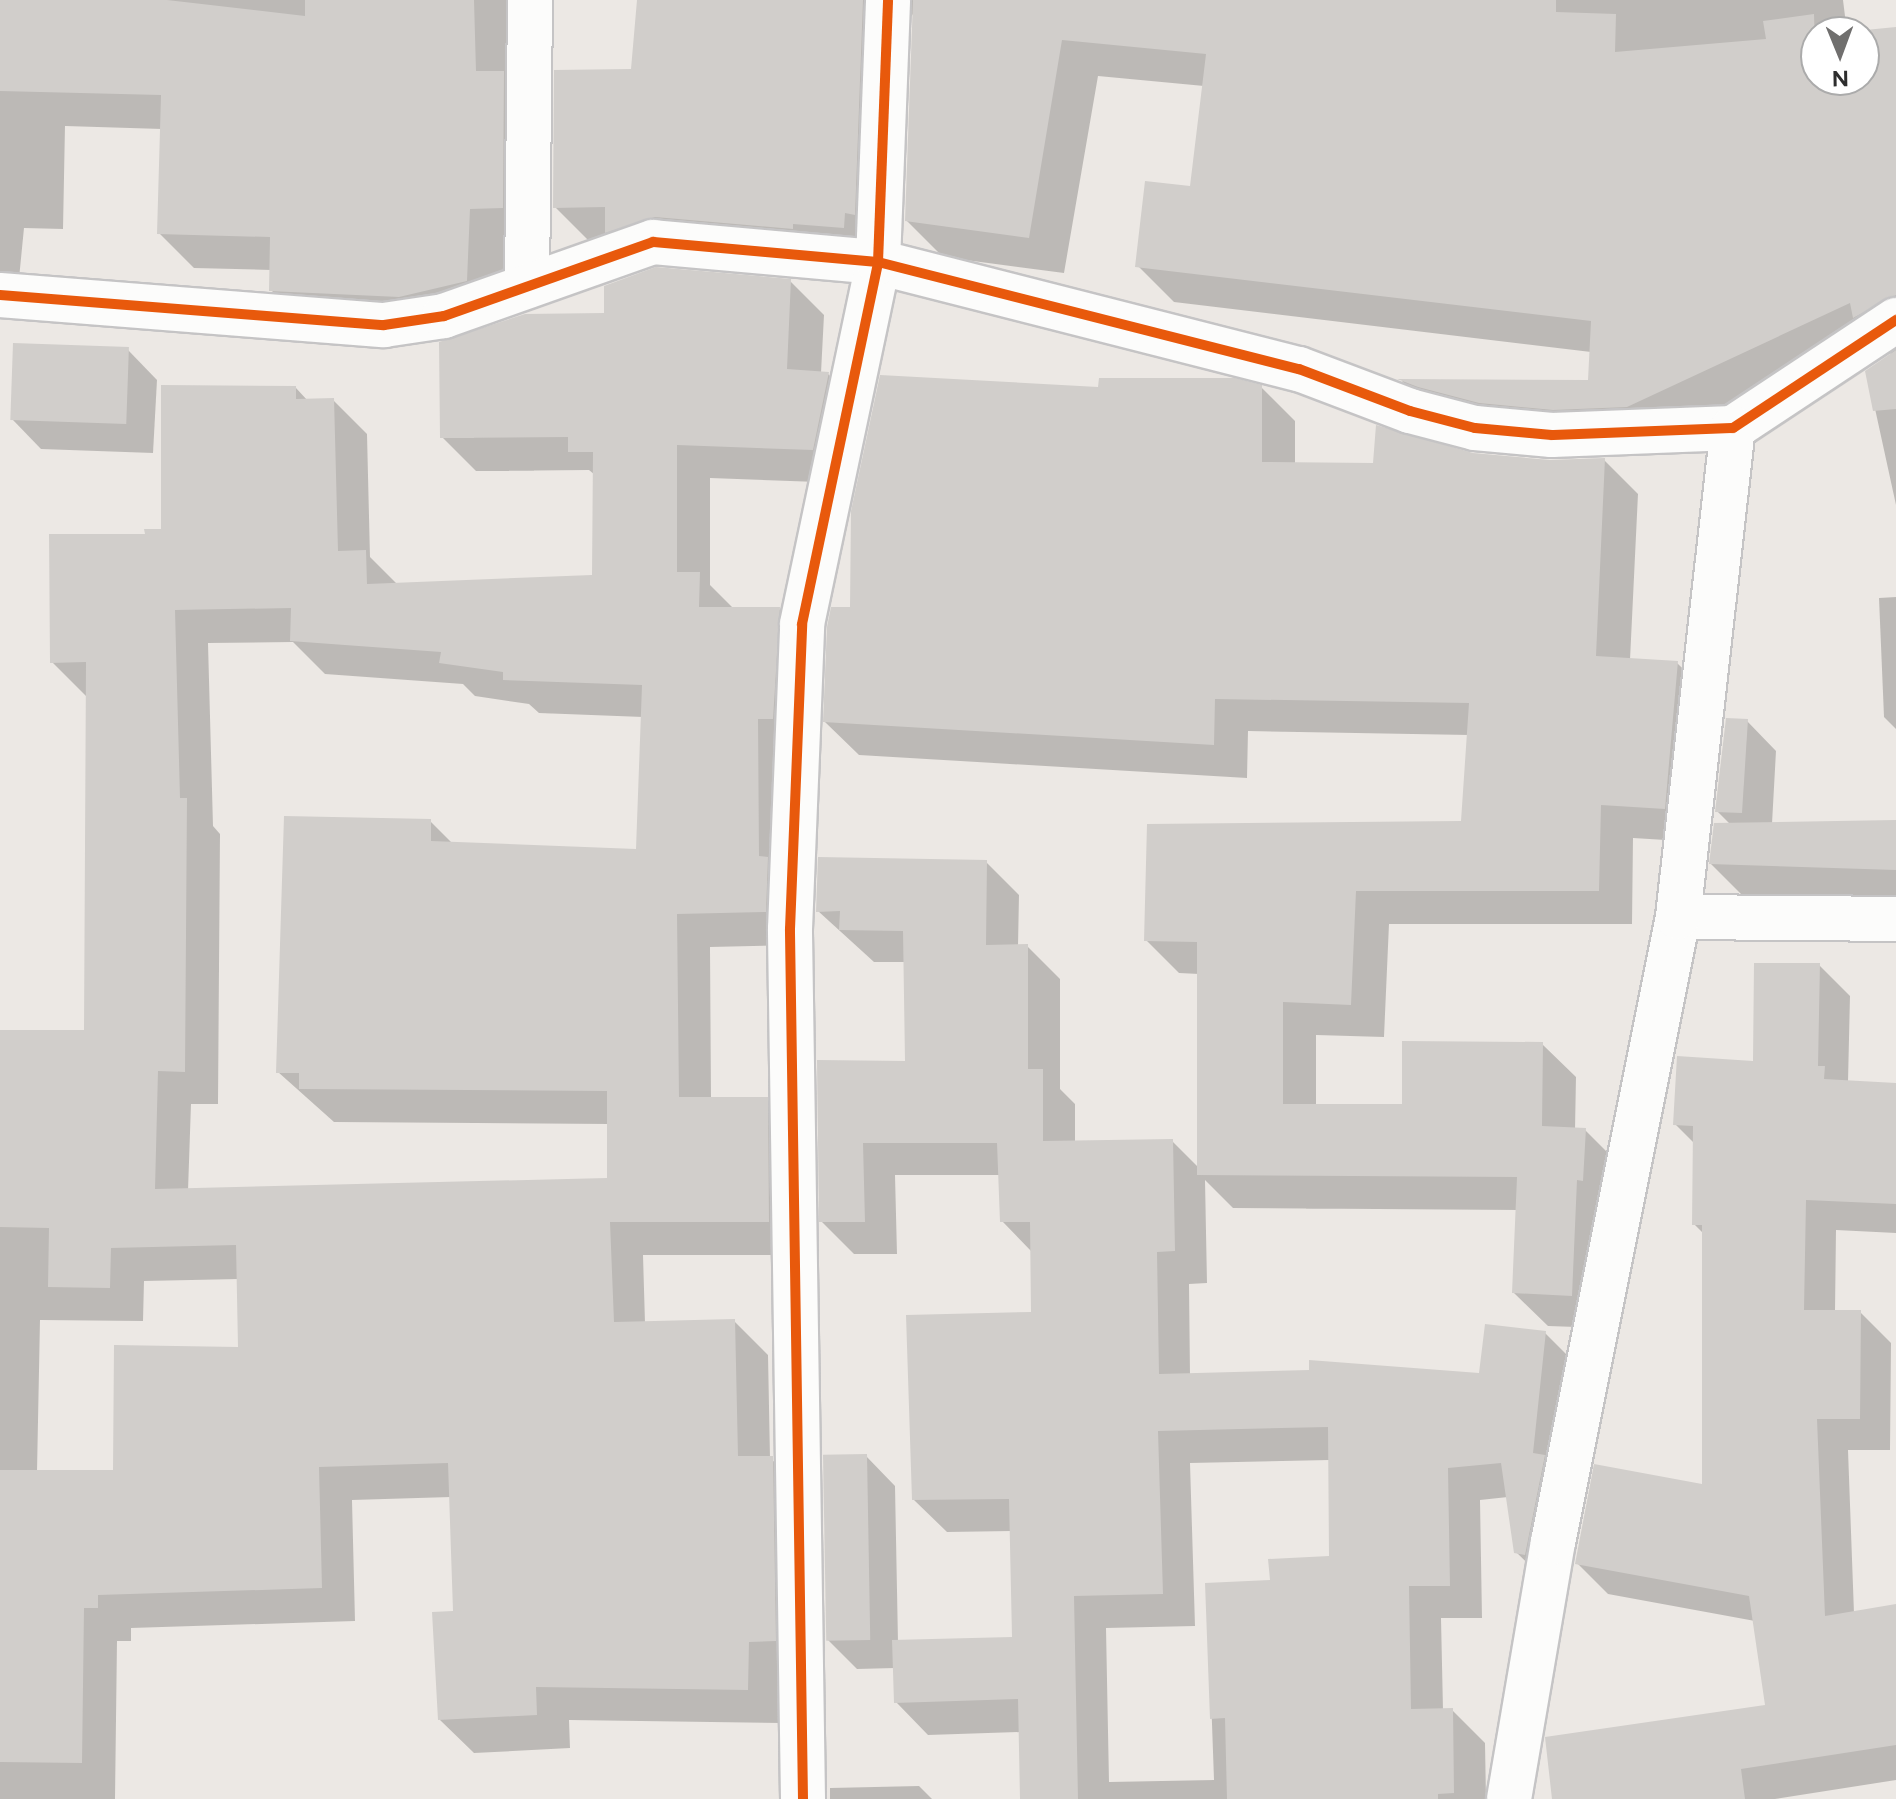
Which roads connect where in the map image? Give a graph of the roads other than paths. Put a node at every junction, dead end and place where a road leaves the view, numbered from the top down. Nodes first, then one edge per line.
1 (530, 0) edge
2 (888, 0) edge
3 (878, 262) junction
4 (527, 286) junction
5 (0, 295) edge
6 (1896, 320) edge
7 (1733, 428) junction
8 (1678, 917) junction
9 (1896, 919) edge
10 (803, 1799) edge
11 (1509, 1799) edge

1 - 4 street
2 - 3 street
3 - 4 street
3 - 7 street
3 - 10 street
4 - 5 street
6 - 7 street
7 - 8 street
8 - 9 street
8 - 11 street

